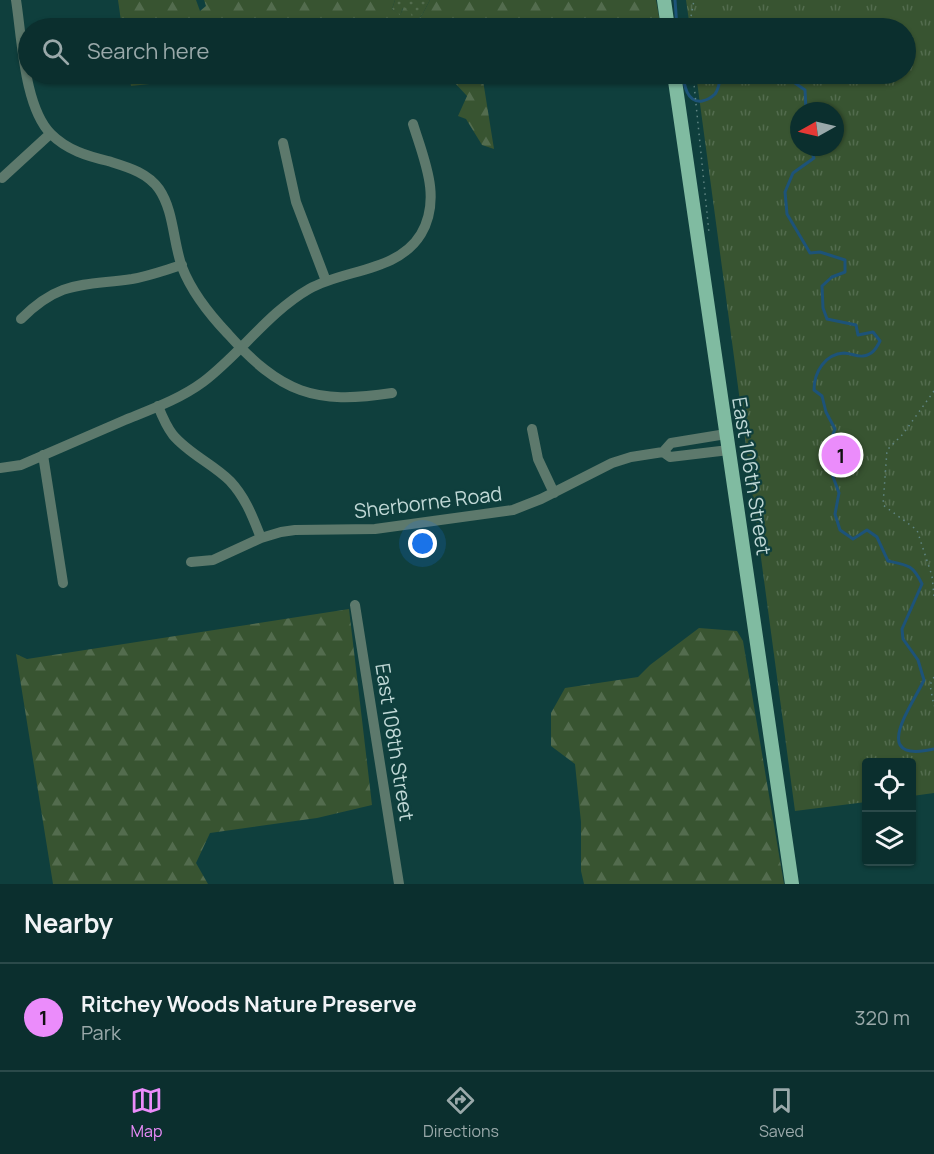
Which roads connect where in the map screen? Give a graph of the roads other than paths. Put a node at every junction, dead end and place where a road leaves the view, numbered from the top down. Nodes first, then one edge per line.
1 (16, 0) edge
2 (664, 0) edge
3 (19, 18) edge
4 (667, 18) edge
5 (29, 84) edge
6 (675, 84) edge
7 (413, 124) dead end
8 (50, 134) junction
9 (283, 143) dead end
10 (2, 178) dead end
11 (182, 265) junction
12 (326, 280) junction
13 (21, 318) dead end
14 (240, 349) junction
15 (392, 393) dead end
16 (158, 406) junction
17 (532, 429) dead end
18 (726, 434) junction
19 (729, 450) junction
20 (663, 452) junction
21 (43, 455) junction
22 (0, 468) edge
23 (554, 493) junction
24 (261, 538) junction
25 (191, 562) dead end
26 (63, 583) dead end
27 (355, 605) dead end
28 (399, 884) edge
29 (792, 884) edge

1 - 3 street
2 - 4 main road
5 - 8 street
6 - 18 main road, East 106th Street
7 - 12 street
8 - 10 street
8 - 11 street
9 - 12 street
11 - 13 street
11 - 14 street
12 - 14 street
14 - 15 street
14 - 16 street
16 - 21 street
16 - 24 street
17 - 23 street
18 - 19 main road, East 106th Street
18 - 20 street, Sherborne Road
19 - 20 street, Sherborne Road
19 - 29 main road, East 106th Street
20 - 23 street, Sherborne Road
21 - 22 street
21 - 26 street
23 - 24 street, Sherborne Road
24 - 25 street, Sherborne Road
27 - 28 street, East 108th Street

